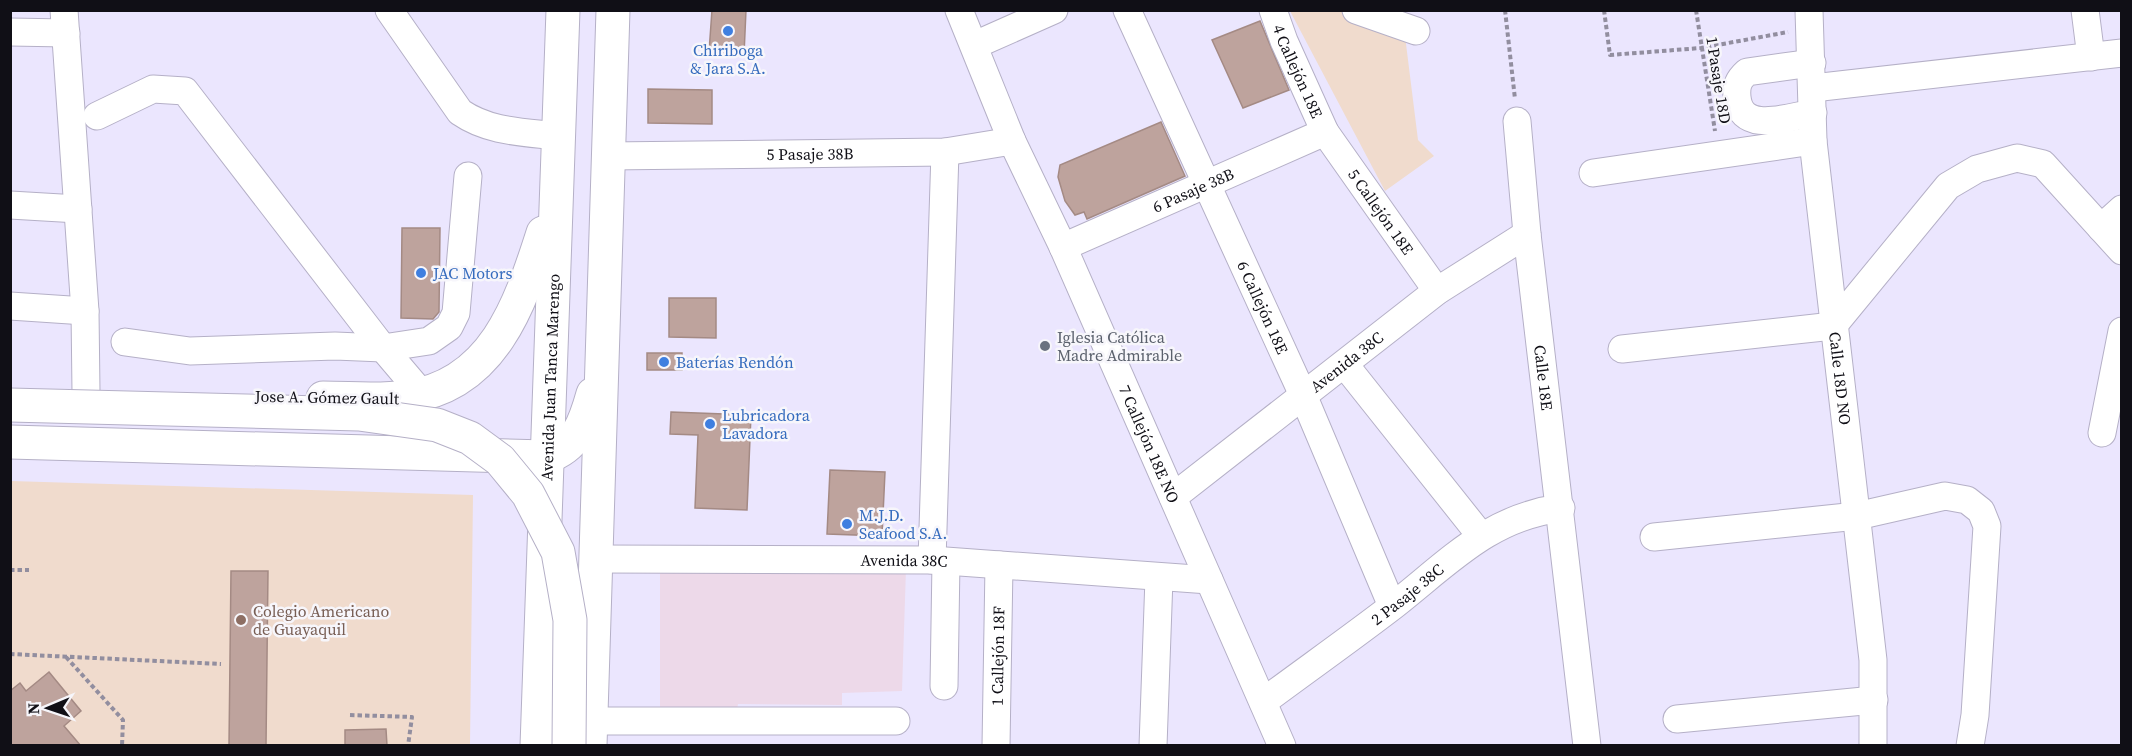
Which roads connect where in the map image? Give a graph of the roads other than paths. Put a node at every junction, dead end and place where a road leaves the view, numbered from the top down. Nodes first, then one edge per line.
1 (389, 10) edge
2 (563, 10) edge
3 (613, 10) edge
4 (959, 10) edge
5 (1054, 10) edge
6 (1127, 10) edge
7 (1273, 10) edge
8 (1356, 10) edge
9 (2085, 10) edge
10 (1810, 19) edge
11 (65, 22) edge
12 (1416, 31) dead end
13 (10, 32) edge
14 (975, 45) junction
15 (2121, 53) edge
16 (2091, 57) junction
17 (1813, 88) junction
18 (97, 116) dead end
19 (1517, 121) road end
20 (1325, 132) junction
21 (557, 136) junction
22 (1012, 141) junction
23 (1813, 141) junction
24 (945, 152) junction
25 (608, 156) junction
26 (1593, 173) dead end
27 (468, 176) dead end
28 (1206, 184) junction
29 (556, 191) junction
30 (10, 205) edge
31 (2121, 208) edge
32 (78, 209) junction
33 (2101, 228) junction
34 (1527, 234) junction
35 (1063, 247) junction
36 (2121, 251) edge
37 (1437, 291) junction
38 (10, 306) edge
39 (85, 311) junction
40 (1833, 326) junction
41 (2121, 331) edge
42 (125, 342) dead end
43 (605, 342) junction
44 (383, 348) junction
45 (1622, 349) dead end
46 (1345, 365) junction
47 (10, 391) edge
48 (86, 392) junction
49 (422, 394) junction
50 (1303, 395) junction
51 (10, 405) edge
52 (2102, 433) dead end
53 (10, 442) edge
54 (546, 458) junction
55 (1173, 497) junction
56 (1561, 508) junction
57 (1857, 516) junction
58 (1481, 536) junction
59 (1654, 537) dead end
60 (596, 559) junction
61 (939, 561) junction
62 (999, 565) junction
63 (1159, 578) junction
64 (1209, 580) junction
65 (1392, 606) junction
66 (944, 687) dead end
67 (1874, 700) junction
68 (1263, 702) junction
69 (1677, 719) dead end
70 (896, 721) dead end
71 (590, 733) edge
72 (537, 746) edge
73 (569, 746) edge
74 (996, 746) edge
75 (1153, 746) edge
76 (1282, 746) edge
77 (1587, 746) edge
78 (1873, 746) edge
79 (1970, 746) edge

1 - 21 street
2 - 21 main road, Avenida Juan Tanca Marengo
3 - 25 main road
4 - 14 street, 7 Callejón 18E NO
5 - 14 street
6 - 28 street, 6 Callejón 18E
7 - 20 street, 4 Callejón 18E
8 - 12 street
9 - 16 street
10 - 17 street, Calle 18D NO
11 - 13 street
11 - 32 street
14 - 22 street, 7 Callejón 18E NO
15 - 16 street
16 - 17 street
17 - 23 street, Calle 18D NO
18 - 44 street
19 - 34 street, Calle 18E
20 - 28 street, 6 Pasaje 38B
20 - 37 street, 5 Callejón 18E
21 - 29 main road, Avenida Juan Tanca Marengo
22 - 24 street, 5 Pasaje 38B
22 - 35 street, 7 Callejón 18E NO
23 - 26 street
23 - 40 street, Calle 18D NO
24 - 25 street, 5 Pasaje 38B
24 - 61 street
25 - 43 main road
27 - 44 street
28 - 35 street, 6 Pasaje 38B
28 - 50 street, 6 Callejón 18E
29 - 49 main road, Jose A. Gómez Gault
29 - 54 main road, Avenida Juan Tanca Marengo
30 - 32 street
31 - 33 street
32 - 39 street
33 - 36 street
33 - 40 street
34 - 37 street, Avenida 38C
34 - 56 street, Calle 18E
35 - 55 street, 7 Callejón 18E NO
37 - 46 street, Avenida 38C
38 - 39 street
39 - 48 street
40 - 45 street
40 - 57 street, Calle 18D NO
41 - 52 street
42 - 44 street
43 - 54 main road
43 - 60 main road
44 - 49 street
46 - 50 street, Avenida 38C
46 - 58 street
47 - 48 main road, Jose A. Gómez Gault
48 - 49 main road, Jose A. Gómez Gault
50 - 55 street, Avenida 38C
50 - 65 street, 6 Callejón 18E
51 - 73 main road, bridge
53 - 54 main road
54 - 72 main road, Avenida Juan Tanca Marengo
55 - 64 street, 7 Callejón 18E NO
56 - 58 street, 2 Pasaje 38C
56 - 77 street, Calle 18E
57 - 59 street
57 - 67 street, Calle 18D NO
57 - 79 street
58 - 65 street, 2 Pasaje 38C
60 - 61 street, Avenida 38C
60 - 71 main road
61 - 62 street, Avenida 38C
61 - 66 street
62 - 63 street, Avenida 38C
62 - 74 street, 1 Callejón 18F
63 - 64 street, Avenida 38C
63 - 75 street
64 - 68 street, 7 Callejón 18E NO
65 - 68 street, 2 Pasaje 38C
67 - 69 street
67 - 78 street, Calle 18D NO
68 - 76 street, 7 Callejón 18E NO
70 - 71 street

